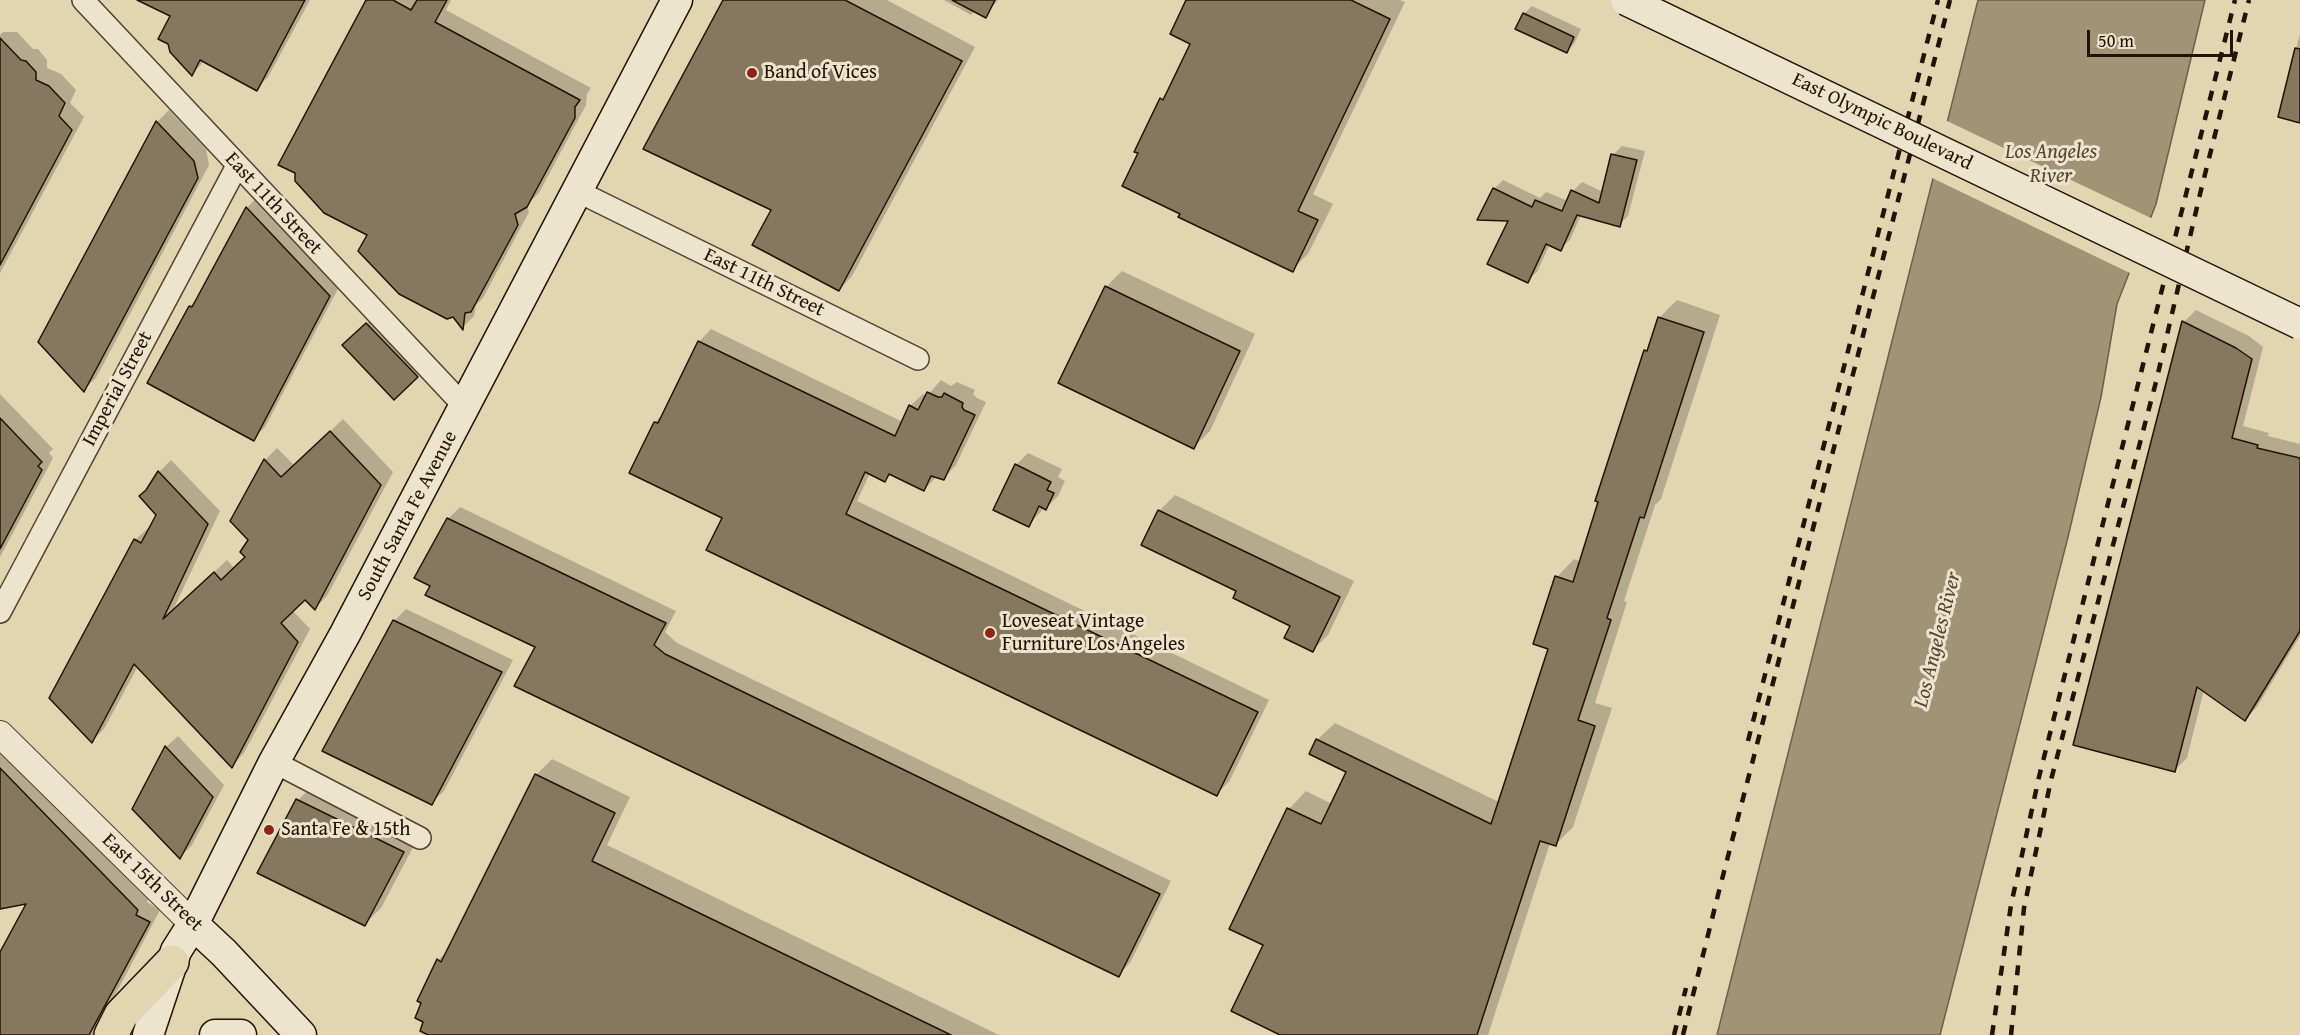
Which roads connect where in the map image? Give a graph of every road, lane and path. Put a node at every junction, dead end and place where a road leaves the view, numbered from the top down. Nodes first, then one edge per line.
1 (83, 0) edge
2 (677, 0) edge
3 (1626, 0) edge
4 (237, 166) junction
5 (577, 191) junction
6 (2300, 324) edge
7 (918, 359) dead end
8 (465, 407) junction
9 (0, 612) edge
10 (0, 734) edge
11 (274, 762) junction
12 (420, 838) dead end
13 (193, 924) junction
14 (172, 962) junction
15 (111, 1035) edge
16 (148, 1035) edge
17 (215, 1035) edge
18 (241, 1035) edge
19 (302, 1035) edge

1 - 4 street, East 11th Street
2 - 5 main road, South Santa Fe Avenue
3 - 6 main road, East Olympic Boulevard, bridge
4 - 8 street, East 11th Street
4 - 9 street, Imperial Street
5 - 7 street, East 11th Street
5 - 8 main road, South Santa Fe Avenue
8 - 11 main road, South Santa Fe Avenue
10 - 13 street, East 15th Street
11 - 12 street
11 - 13 main road, South Santa Fe Avenue
13 - 14 main road, South Santa Fe Avenue
13 - 19 main road, East 15th Street
14 - 15 main road
14 - 16 main road, South Santa Fe Avenue
17 - 18 main road

